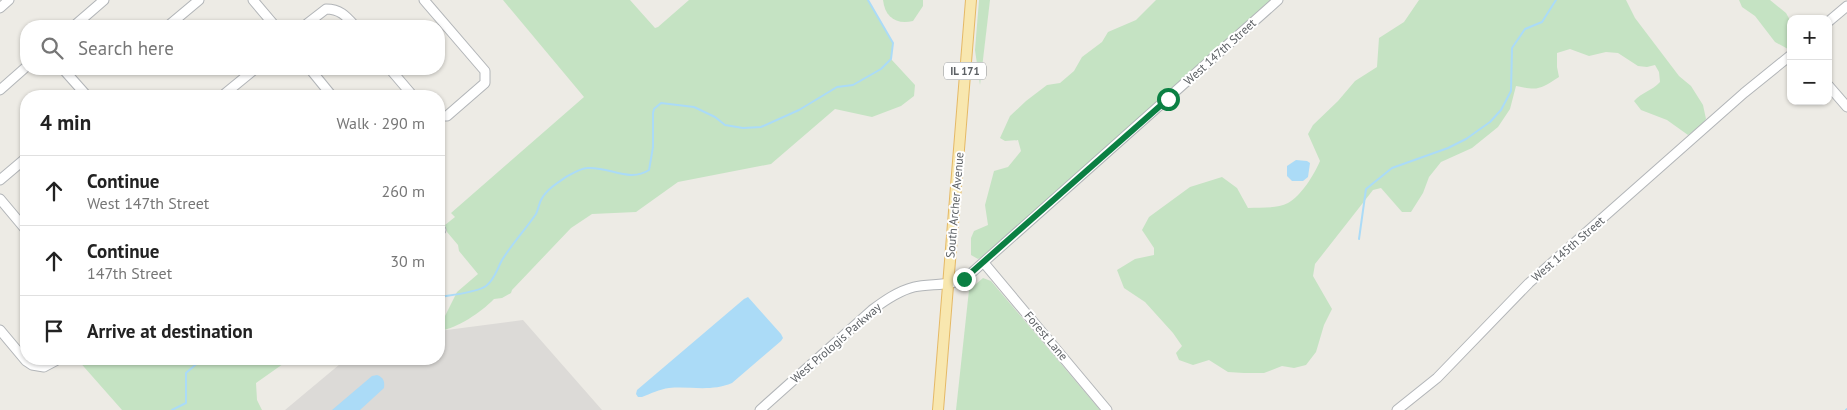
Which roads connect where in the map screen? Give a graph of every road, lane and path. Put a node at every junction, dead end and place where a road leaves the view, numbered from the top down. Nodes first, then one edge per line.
1 (9, 0) edge
2 (104, 0) edge
3 (199, 0) edge
4 (253, 0) edge
5 (424, 0) edge
6 (971, 0) edge
7 (1278, 0) edge
8 (1847, 6) edge
9 (0, 8) edge
10 (1832, 19) edge
11 (81, 20) edge
12 (175, 20) edge
13 (270, 20) edge
14 (312, 20) edge
15 (350, 20) edge
16 (441, 20) edge
17 (445, 25) edge
18 (1787, 58) edge
19 (20, 73) edge
20 (68, 75) edge
21 (248, 75) edge
22 (315, 75) edge
23 (395, 75) edge
24 (0, 90) edge
25 (82, 90) edge
26 (229, 90) edge
27 (327, 90) edge
28 (408, 90) edge
29 (1832, 90) edge
30 (1847, 107) edge
31 (445, 116) edge
32 (20, 163) edge
33 (0, 180) edge
34 (0, 199) edge
35 (20, 223) edge
36 (984, 263) junction
37 (948, 283) junction
38 (0, 330) edge
39 (20, 354) edge
40 (32, 365) edge
41 (48, 365) edge
42 (760, 410) edge
43 (938, 410) edge
44 (1107, 410) edge
45 (1397, 410) edge

1 - 9 street
2 - 11 street
3 - 12 street
4 - 13 street
5 - 16 street
6 - 37 main road, South Archer Avenue / IL 171
7 - 36 street, West 147th Street
8 - 10 street
14 - 15 street
17 - 31 street
18 - 45 street, West 145th Street
19 - 24 street
20 - 25 street
21 - 26 street
22 - 27 street
23 - 28 street
29 - 30 street
32 - 33 street
34 - 35 street
36 - 37 street, West 147th Street
36 - 44 street, Forest Lane
37 - 42 street, West Prologis Parkway
37 - 43 main road, South Archer Avenue / IL 171
38 - 39 street
40 - 41 street

